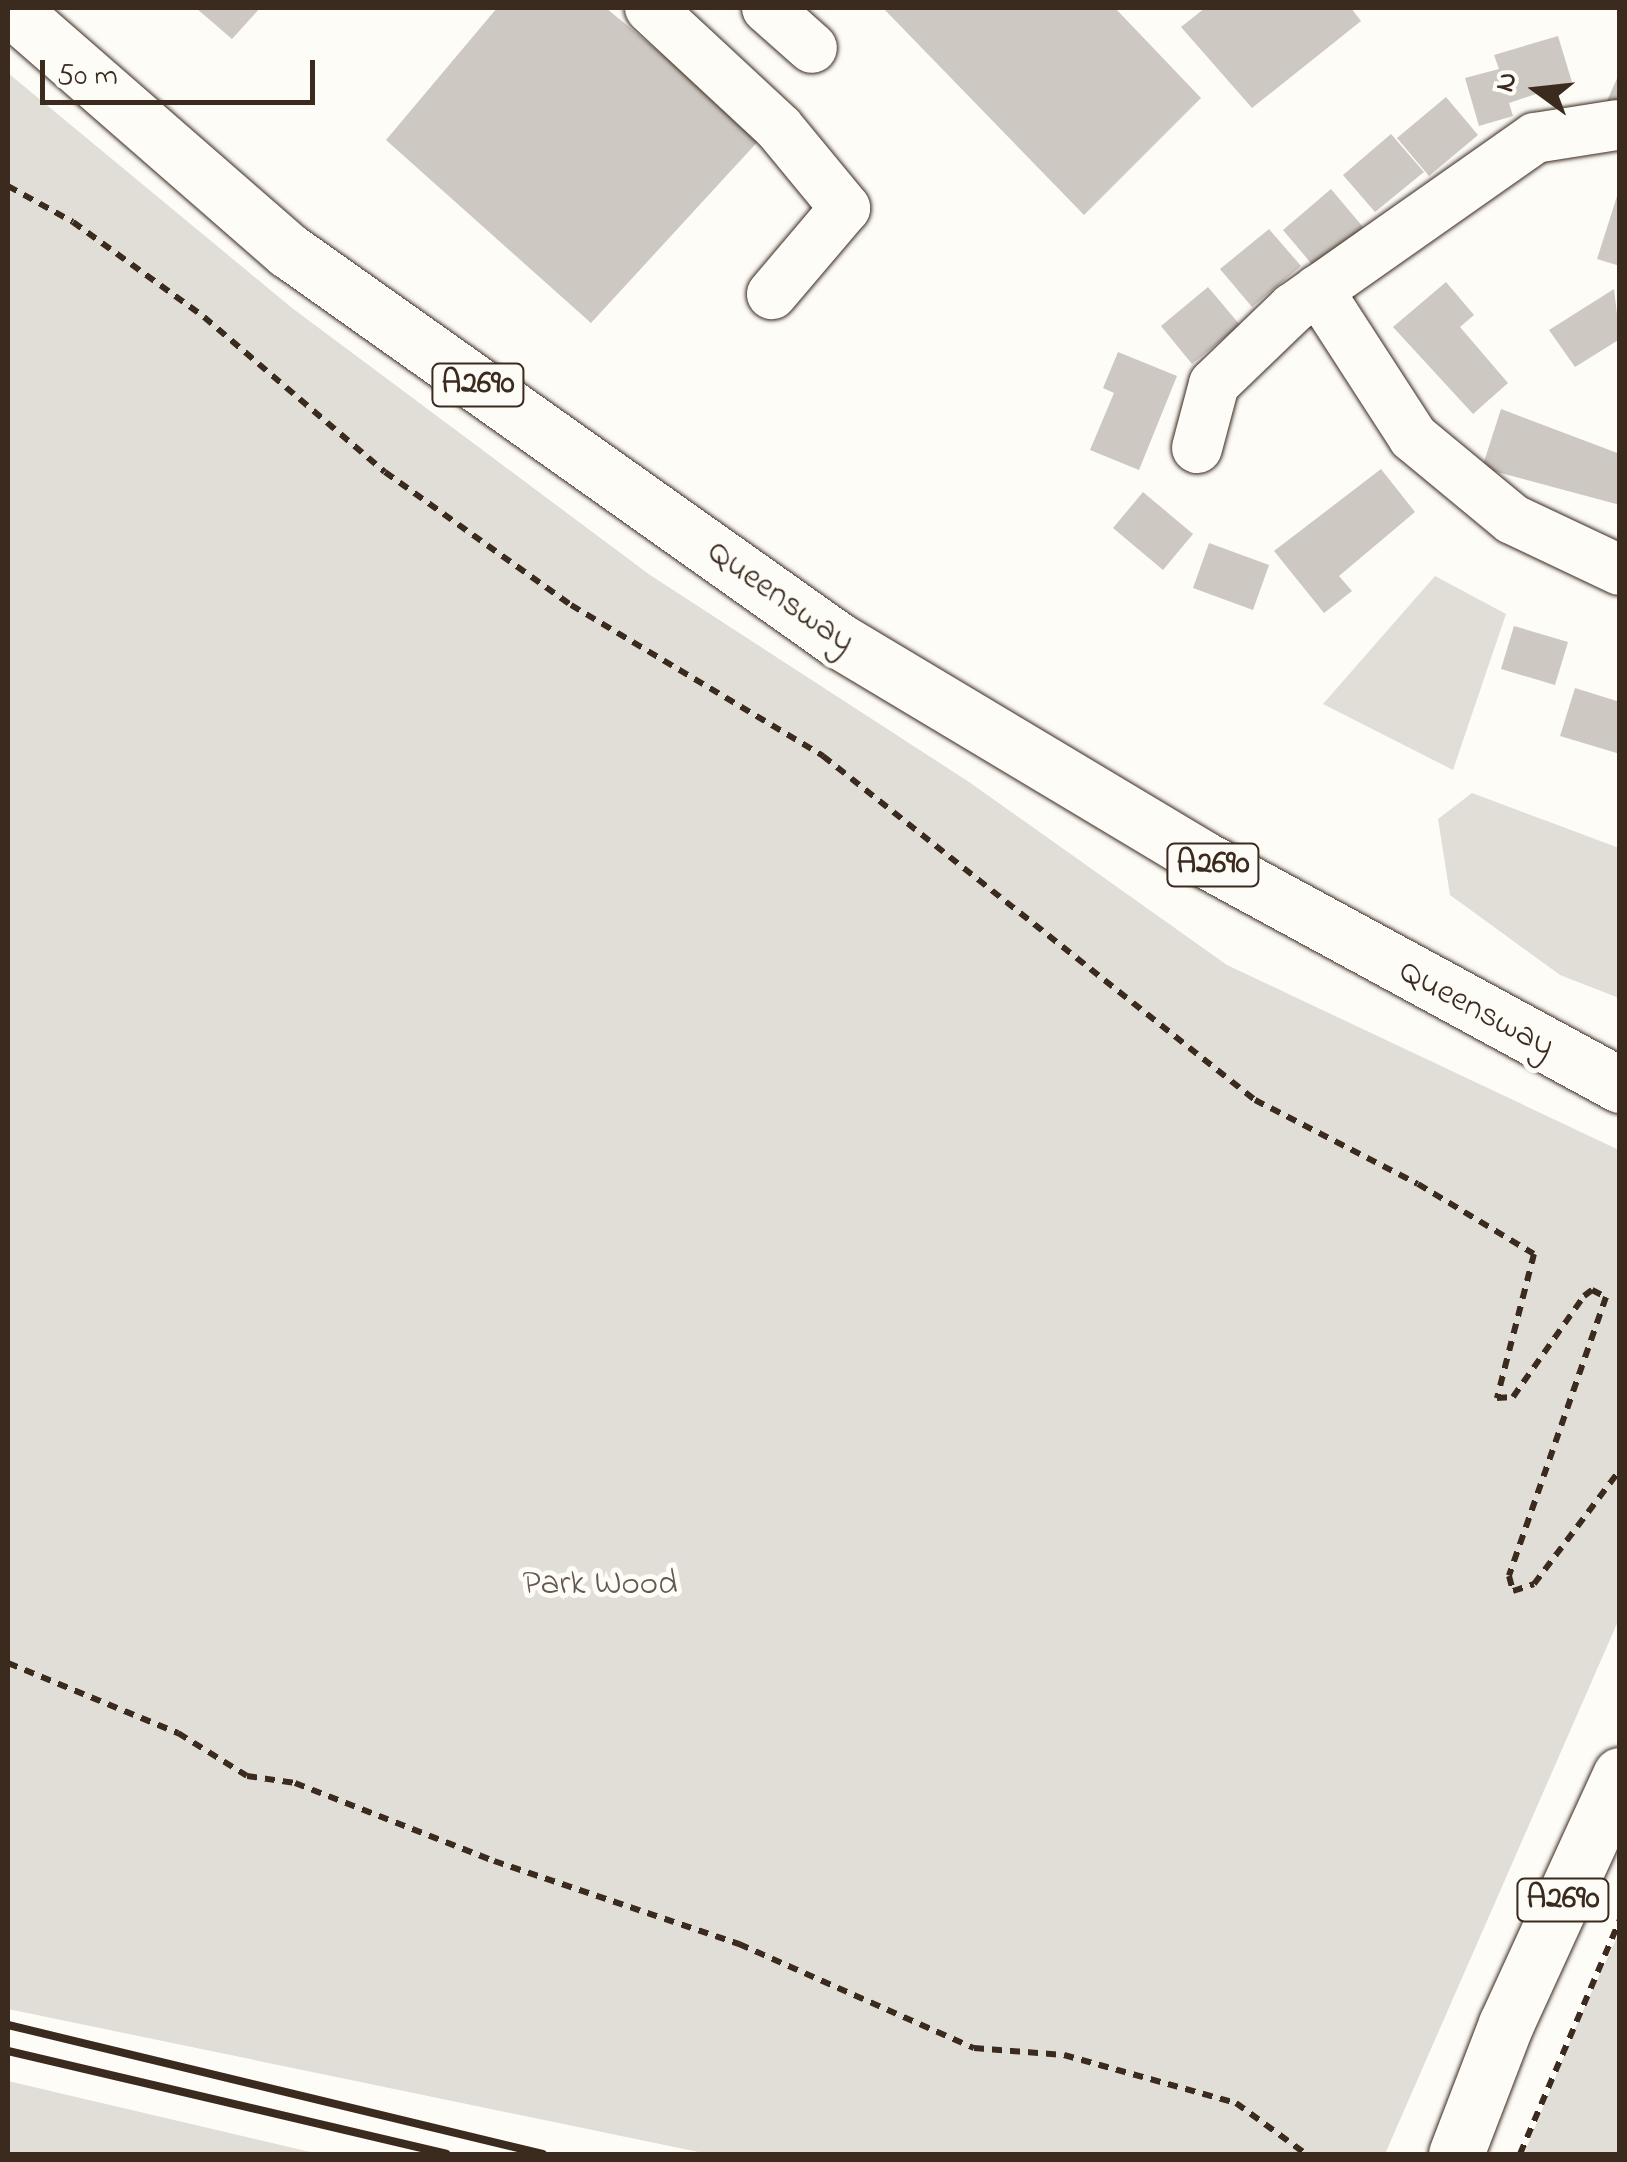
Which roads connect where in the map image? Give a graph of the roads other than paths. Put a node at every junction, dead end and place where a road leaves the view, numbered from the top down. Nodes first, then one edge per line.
1 (10, 8) edge
2 (650, 8) edge
3 (767, 8) edge
4 (812, 48) dead end
5 (1617, 126) dead end
6 (1318, 290) junction
7 (772, 294) dead end
8 (1196, 448) dead end
9 (1620, 570) edge
10 (1620, 1085) edge
11 (1620, 1775) edge
12 (1456, 2154) edge

1 - 10 main road, Queensway / A2690
2 - 7 street
3 - 4 street
5 - 6 street
6 - 8 street
6 - 9 street
11 - 12 main road, A2690

